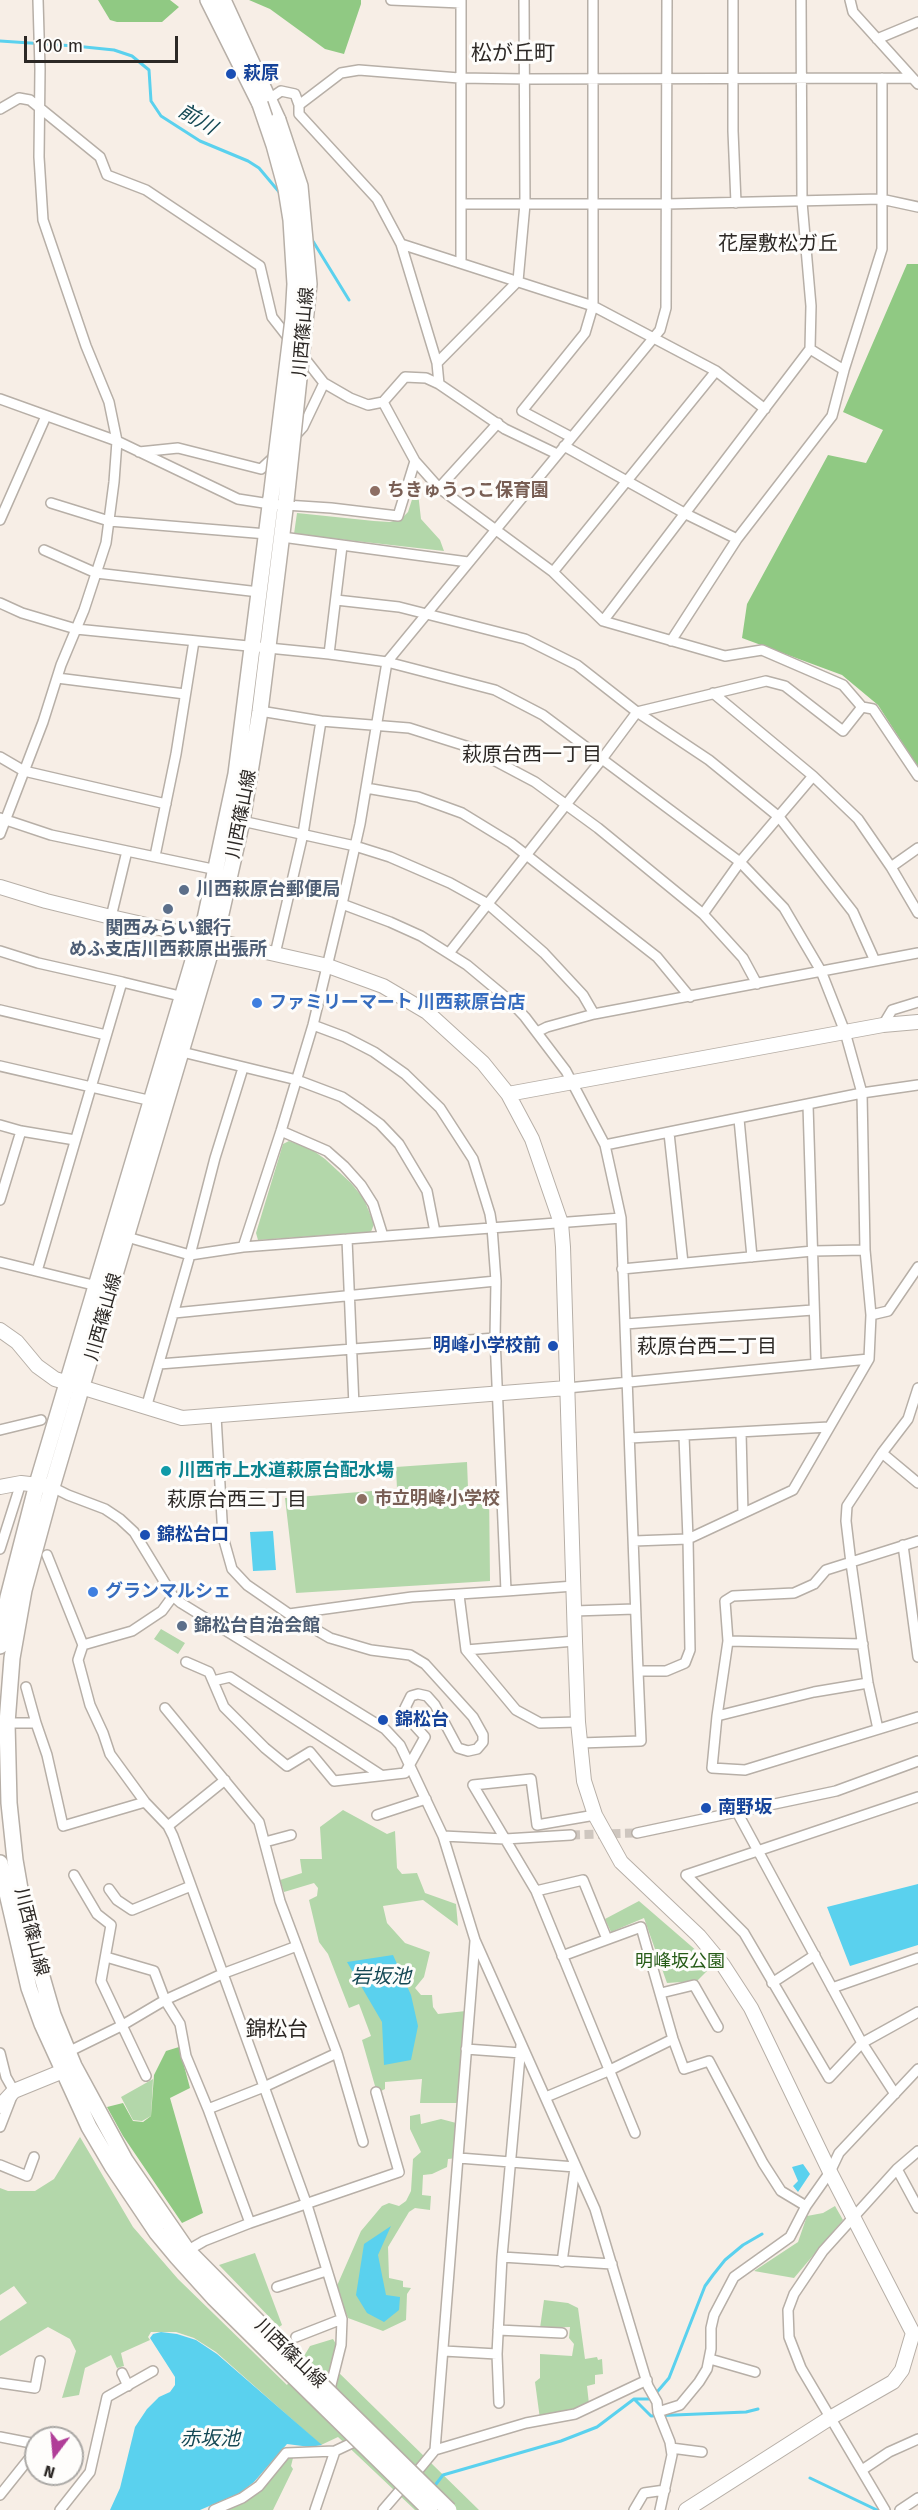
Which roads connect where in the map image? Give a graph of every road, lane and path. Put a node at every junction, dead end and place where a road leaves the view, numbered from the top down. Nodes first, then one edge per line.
1 (38, 0) edge
2 (208, 0) edge
3 (223, 0) edge
4 (391, 0) edge
5 (524, 0) edge
6 (593, 0) edge
7 (667, 0) edge
8 (733, 0) edge
9 (801, 0) edge
10 (850, 0) edge
11 (461, 2) edge
12 (918, 22) edge
13 (877, 39) junction
14 (459, 78) junction
15 (882, 78) junction
16 (525, 79) junction
17 (802, 79) junction
18 (593, 80) junction
19 (668, 80) junction
20 (734, 80) junction
21 (915, 81) edge
22 (265, 102) junction
23 (299, 105) junction
24 (39, 107) junction
25 (0, 109) edge
26 (881, 199) junction
27 (802, 202) junction
28 (592, 203) junction
29 (736, 203) junction
30 (462, 204) junction
31 (525, 204) junction
32 (667, 204) junction
33 (918, 207) edge
34 (401, 244) junction
35 (461, 263) junction
36 (518, 281) junction
37 (593, 306) junction
38 (655, 338) junction
39 (810, 349) junction
40 (437, 363) junction
41 (843, 370) junction
42 (716, 371) junction
43 (324, 383) junction
44 (439, 384) junction
45 (0, 399) edge
46 (383, 402) junction
47 (765, 409) junction
48 (46, 416) junction
49 (498, 423) junction
50 (571, 437) junction
51 (117, 441) junction
52 (564, 446) junction
53 (139, 452) junction
54 (557, 454) junction
55 (415, 461) junction
56 (628, 479) junction
57 (439, 488) junction
58 (271, 501) junction
59 (51, 503) dead end
60 (286, 503) junction
61 (686, 513) junction
62 (0, 520) edge
63 (109, 521) junction
64 (496, 528) junction
65 (274, 535) junction
66 (737, 539) junction
67 (342, 546) junction
68 (44, 550) dead end
69 (468, 562) junction
70 (553, 572) junction
71 (96, 573) junction
72 (259, 592) junction
73 (336, 600) junction
74 (0, 603) edge
75 (425, 614) junction
76 (603, 621) junction
77 (76, 629) junction
78 (194, 641) junction
79 (671, 641) junction
80 (252, 647) junction
81 (268, 648) junction
82 (329, 654) junction
83 (387, 662) junction
84 (57, 678) junction
85 (712, 693) junction
86 (185, 694) junction
87 (862, 706) junction
88 (260, 711) junction
89 (636, 711) junction
90 (321, 721) junction
91 (376, 725) junction
92 (0, 757) edge
93 (603, 759) junction
94 (24, 771) junction
95 (813, 776) junction
96 (918, 776) edge
97 (366, 788) junction
98 (166, 804) junction
99 (566, 804) junction
100 (779, 817) junction
101 (2, 819) edge
102 (242, 821) junction
103 (0, 834) edge
104 (303, 834) junction
105 (355, 846) junction
106 (918, 848) edge
107 (127, 851) junction
108 (526, 855) junction
109 (155, 856) junction
110 (740, 862) junction
111 (891, 867) junction
112 (217, 870) junction
113 (0, 887) edge
114 (342, 904) junction
115 (488, 904) junction
116 (918, 913) edge
117 (703, 914) junction
118 (111, 917) junction
119 (208, 938) junction
120 (0, 951) edge
121 (450, 953) junction
122 (918, 953) edge
123 (275, 954) junction
124 (875, 961) junction
125 (328, 966) junction
126 (820, 971) junction
127 (122, 982) junction
128 (758, 984) junction
129 (184, 997) junction
130 (690, 997) junction
131 (918, 1002) edge
132 (0, 1010) edge
133 (594, 1014) junction
134 (918, 1022) edge
135 (313, 1025) junction
136 (884, 1025) junction
137 (537, 1032) junction
138 (844, 1032) junction
139 (106, 1035) junction
140 (182, 1052) junction
141 (0, 1066) edge
142 (243, 1068) junction
143 (297, 1080) junction
144 (573, 1083) junction
145 (918, 1086) edge
146 (90, 1087) junction
147 (508, 1094) junction
148 (862, 1094) junction
149 (152, 1101) junction
150 (808, 1105) junction
151 (739, 1119) junction
152 (0, 1125) edge
153 (21, 1131) junction
154 (281, 1131) junction
155 (669, 1133) junction
156 (75, 1140) junction
157 (605, 1145) junction
158 (0, 1200) edge
159 (621, 1218) junction
160 (561, 1223) junction
161 (492, 1227) junction
162 (435, 1232) junction
163 (383, 1236) junction
164 (127, 1237) junction
165 (347, 1239) junction
166 (243, 1247) junction
167 (865, 1250) junction
168 (813, 1251) junction
169 (190, 1255) junction
170 (752, 1257) junction
171 (0, 1262) edge
172 (683, 1263) junction
173 (918, 1267) edge
174 (622, 1269) junction
175 (37, 1271) junction
176 (496, 1281) junction
177 (97, 1286) junction
178 (348, 1295) junction
179 (813, 1310) junction
180 (174, 1313) junction
181 (871, 1315) junction
182 (625, 1324) junction
183 (0, 1330) edge
184 (495, 1338) junction
185 (352, 1349) junction
186 (869, 1359) junction
187 (816, 1363) junction
188 (159, 1364) junction
189 (627, 1383) junction
190 (67, 1384) junction
191 (567, 1388) junction
192 (918, 1388) edge
193 (82, 1389) junction
194 (497, 1392) junction
195 (354, 1406) junction
196 (146, 1408) junction
197 (915, 1411) edge
198 (216, 1416) junction
199 (41, 1420) dead end
200 (829, 1427) junction
201 (0, 1430) edge
202 (741, 1432) junction
203 (684, 1436) junction
204 (630, 1438) junction
205 (882, 1453) junction
206 (918, 1483) edge
207 (37, 1484) junction
208 (0, 1487) edge
209 (743, 1513) junction
210 (688, 1539) junction
211 (634, 1541) junction
212 (918, 1541) edge
213 (903, 1545) junction
214 (0, 1549) edge
215 (47, 1555) dead end
216 (851, 1563) junction
217 (574, 1586) junction
218 (506, 1591) junction
219 (459, 1595) junction
220 (173, 1596) junction
221 (635, 1609) junction
222 (574, 1611) junction
223 (289, 1614) junction
224 (575, 1641) junction
225 (728, 1641) junction
226 (862, 1644) junction
227 (83, 1645) junction
228 (0, 1646) edge
229 (466, 1650) junction
230 (918, 1657) edge
231 (186, 1662) dead end
232 (638, 1671) junction
233 (213, 1681) junction
234 (868, 1683) junction
235 (26, 1687) dead end
236 (165, 1708) dead end
237 (717, 1716) junction
238 (918, 1718) edge
239 (578, 1722) junction
240 (3, 1723) edge
241 (36, 1723) junction
242 (878, 1729) junction
243 (580, 1743) junction
244 (918, 1761) edge
245 (410, 1763) junction
246 (381, 1774) junction
247 (225, 1780) junction
248 (918, 1797) edge
249 (426, 1798) junction
250 (145, 1802) junction
251 (737, 1812) junction
252 (377, 1815) dead end
253 (595, 1815) junction
254 (168, 1827) junction
255 (637, 1833) tunnel mouth
256 (571, 1835) tunnel mouth
257 (291, 1836) dead end
258 (442, 1836) junction
259 (505, 1839) junction
260 (265, 1842) junction
261 (758, 1852) junction
262 (0, 1863) edge
263 (74, 1875) dead end
264 (191, 1886) junction
265 (109, 1889) dead end
266 (536, 1892) junction
267 (607, 1939) junction
268 (475, 1940) junction
269 (297, 1946) junction
270 (815, 1955) junction
271 (561, 1956) junction
272 (106, 1957) junction
273 (918, 1958) edge
274 (222, 1974) junction
275 (772, 1983) junction
276 (832, 1988) junction
277 (661, 1993) junction
278 (165, 2000) junction
279 (918, 2012) edge
280 (121, 2026) junction
281 (718, 2027) dead end
282 (673, 2038) junction
283 (522, 2043) junction
284 (861, 2043) junction
285 (466, 2049) junction
286 (68, 2052) junction
287 (0, 2053) edge
288 (337, 2053) junction
289 (521, 2053) junction
290 (68, 2068) junction
291 (918, 2069) edge
292 (608, 2071) junction
293 (146, 2076) dead end
294 (264, 2087) junction
295 (14, 2091) junction
296 (376, 2092) dead end
297 (895, 2094) junction
298 (546, 2097) junction
299 (0, 2106) edge
300 (208, 2109) junction
301 (0, 2127) edge
302 (635, 2133) dead end
303 (363, 2142) dead end
304 (918, 2151) edge
305 (34, 2157) dead end
306 (459, 2158) junction
307 (510, 2163) junction
308 (0, 2165) edge
309 (575, 2167) junction
310 (897, 2169) junction
311 (830, 2172) junction
312 (307, 2205) junction
313 (806, 2206) junction
314 (918, 2208) edge
315 (854, 2217) junction
316 (250, 2223) junction
317 (182, 2254) junction
318 (502, 2257) junction
319 (562, 2262) junction
320 (612, 2264) junction
321 (326, 2271) junction
322 (277, 2287) dead end
323 (342, 2319) junction
324 (498, 2330) junction
325 (562, 2332) dead end
326 (296, 2337) dead end
327 (444, 2351) junction
328 (497, 2354) junction
329 (912, 2355) edge
330 (710, 2359) junction
331 (40, 2361) dead end
332 (293, 2367) junction
333 (153, 2372) dead end
334 (755, 2372) dead end
335 (122, 2373) dead end
336 (0, 2383) edge
337 (649, 2385) junction
338 (128, 2386) junction
339 (499, 2403) dead end
340 (658, 2407) junction
341 (830, 2418) junction
342 (364, 2426) junction
343 (0, 2437) edge
344 (918, 2439) edge
345 (24, 2442) edge
346 (671, 2448) junction
347 (435, 2450) junction
348 (335, 2451) junction
349 (702, 2452) dead end
350 (24, 2465) edge
351 (862, 2470) junction
352 (414, 2475) junction
353 (665, 2490) junction
354 (0, 2495) edge
355 (918, 2498) edge
356 (432, 2505) edge
357 (60, 2510) edge
358 (214, 2510) edge
359 (315, 2510) edge
360 (383, 2510) edge
361 (425, 2510) edge
362 (443, 2510) edge
363 (451, 2510) edge
364 (634, 2510) edge
365 (660, 2510) edge
366 (686, 2510) edge
367 (885, 2510) edge
368 (900, 2510) edge

1 - 24 street
2 - 22 main road, 川西篠山線
3 - 22 main road, 川西篠山線
4 - 11 street
5 - 16 street
6 - 18 street
7 - 19 street
8 - 20 street
9 - 17 street
10 - 13 street
11 - 14 street
12 - 13 street
13 - 21 street
14 - 16 street
14 - 23 street
14 - 30 street
15 - 17 street
15 - 21 street
15 - 26 street
16 - 18 street
16 - 31 street
17 - 20 street
17 - 27 street
18 - 19 street
18 - 28 street
19 - 20 street
19 - 32 street
20 - 29 street
22 - 23 street
22 - 58 main road, 川西篠山線, bridge
22 - 60 main road, 川西篠山線, bridge
23 - 34 street
24 - 25 street
24 - 43 street
24 - 51 street
26 - 27 street
26 - 33 street
26 - 41 street
27 - 29 street
27 - 39 street
28 - 31 street
28 - 32 street
28 - 37 street
29 - 32 street
30 - 31 street
30 - 35 street
31 - 36 street
32 - 38 street
34 - 35 street
34 - 40 street
35 - 36 street
36 - 37 street
36 - 40 street
37 - 38 street
37 - 50 street
38 - 42 street
38 - 50 street
39 - 41 street
39 - 47 street
40 - 44 street
41 - 66 street
42 - 47 street
42 - 56 street
43 - 46 street
43 - 53 street
44 - 46 street
44 - 49 street
45 - 48 street
46 - 55 street
47 - 61 street
48 - 51 street
48 - 62 street
49 - 54 street
49 - 57 street
50 - 52 street
51 - 53 street
51 - 63 street
52 - 54 street
52 - 56 street
53 - 58 street
54 - 64 street
55 - 57 street
55 - 60 street
56 - 61 street
56 - 70 street
57 - 64 street
58 - 60 street
58 - 65 main road, 川西篠山線
59 - 63 street
60 - 65 main road, 川西篠山線
61 - 66 street
61 - 76 street
63 - 65 street
63 - 71 street
64 - 69 street
64 - 70 street
65 - 67 street
65 - 72 main road, 川西篠山線
65 - 81 main road, 川西篠山線
66 - 79 street
67 - 69 street
67 - 73 street
68 - 71 street
69 - 75 street
70 - 76 street
71 - 72 street
71 - 77 street
72 - 80 main road, 川西篠山線
73 - 75 street
73 - 82 street
74 - 77 street
75 - 83 street
75 - 89 street
76 - 79 street
77 - 78 street
77 - 84 street
78 - 80 street
78 - 86 street
79 - 87 street
80 - 81 street
80 - 112 main road, 川西篠山線
81 - 82 street
81 - 88 main road, 川西篠山線
82 - 83 street
83 - 91 street
83 - 93 street
84 - 86 street
84 - 94 street
85 - 87 street
85 - 89 street
85 - 95 street
86 - 98 street
87 - 96 street
88 - 90 street
88 - 102 main road, 川西篠山線
89 - 93 street
89 - 100 street
90 - 91 street
90 - 104 street
91 - 97 street
91 - 99 street
92 - 94 street
93 - 99 street
93 - 110 street
94 - 98 street
94 - 101 street
95 - 100 street
95 - 111 street
97 - 105 street
97 - 108 street
98 - 109 street
99 - 108 street
99 - 117 street
100 - 110 street
100 - 124 street
101 - 103 street
101 - 107 street
102 - 104 street
102 - 119 main road, 川西篠山線
104 - 105 street
104 - 123 street
105 - 114 street
105 - 115 street
106 - 111 street
107 - 109 street
107 - 118 street
108 - 115 street
108 - 130 street
109 - 112 street
110 - 117 street
110 - 126 street
111 - 116 street
112 - 119 main road, 川西篠山線
113 - 118 street
114 - 121 street
114 - 125 street
115 - 121 street
115 - 133 street
117 - 128 street
118 - 119 street
119 - 123 street
119 - 129 main road, 川西篠山線
119 - 140 main road, 川西篠山線
120 - 127 street
121 - 137 street
122 - 124 street
123 - 125 street
124 - 126 street
125 - 135 street
125 - 147 street
126 - 128 street
126 - 138 street
127 - 129 street
127 - 139 street
128 - 130 street
129 - 149 main road, 川西篠山線
130 - 133 street
131 - 136 street
132 - 139 street
133 - 137 street
134 - 136 street
135 - 143 street
135 - 161 street
136 - 138 street
137 - 144 street
138 - 144 street
138 - 148 street
139 - 146 street
140 - 142 street
140 - 164 main road, 川西篠山線
141 - 146 street
142 - 143 street
142 - 169 street
143 - 154 street
143 - 162 street
144 - 147 street
144 - 157 street
145 - 148 street
146 - 149 street
146 - 156 street
147 - 160 street
148 - 150 street
148 - 167 street
149 - 177 main road, 川西篠山線
150 - 151 street
150 - 168 street
151 - 155 street
151 - 170 street
152 - 153 street
153 - 156 street
153 - 158 street
154 - 163 street
154 - 166 street
155 - 157 street
155 - 172 street
156 - 175 street
157 - 159 street
159 - 160 street
159 - 174 street
160 - 161 street
160 - 191 street
161 - 162 street
161 - 176 street
162 - 163 street
163 - 165 street
164 - 169 street
164 - 193 main road, 川西篠山線
165 - 166 street
165 - 178 street
166 - 169 street
167 - 168 street
167 - 181 street
168 - 170 street
168 - 179 street
169 - 180 street
170 - 172 street
171 - 175 street
172 - 174 street
173 - 181 street
174 - 182 street
175 - 177 street
176 - 178 street
176 - 184 street
177 - 190 main road, 川西篠山線
178 - 180 street
178 - 185 street
179 - 182 street
179 - 187 street
180 - 188 street
181 - 186 street
182 - 189 street
183 - 190 street
184 - 185 street
184 - 194 street
185 - 188 street
185 - 195 street
186 - 187 street
186 - 200 street
187 - 189 street
188 - 196 street
189 - 191 street
189 - 204 street
190 - 193 street
190 - 207 main road, 川西篠山線
191 - 194 street
191 - 217 street
192 - 197 street
193 - 196 street
193 - 207 main road, 川西篠山線
194 - 195 street
194 - 218 street
195 - 198 street
196 - 198 street
197 - 205 street
198 - 223 street
199 - 201 street
200 - 202 street
200 - 209 street
202 - 203 street
202 - 209 street
203 - 204 street
203 - 210 street
204 - 211 street
205 - 206 street
205 - 216 street
207 - 208 street
207 - 214 street
207 - 220 street
207 - 228 main road, 川西篠山線
207 - 240 main road, 川西篠山線
209 - 210 street
210 - 211 street
210 - 232 street
211 - 221 street
212 - 213 street
213 - 216 street
213 - 230 street
215 - 227 street
216 - 225 street
216 - 226 street
217 - 218 street
217 - 222 street
218 - 219 street
219 - 223 street
219 - 229 street
220 - 227 street
220 - 245 street
221 - 222 street
221 - 232 street
222 - 224 street
223 - 245 street
224 - 229 street
224 - 239 street
225 - 226 street
225 - 237 street
226 - 234 street
227 - 250 street
229 - 239 street
231 - 233 street
232 - 243 street
233 - 246 street
233 - 246 street
234 - 237 street
234 - 242 street
235 - 241 street
236 - 247 street
237 - 242 street
238 - 242 street
239 - 243 street
240 - 241 street
240 - 286 main road, 川西篠山線
241 - 250 street
243 - 253 street
244 - 251 street
245 - 246 street
245 - 249 street
247 - 254 street
247 - 260 street
248 - 261 street
249 - 252 street
249 - 258 street
250 - 254 street
251 - 255 street
251 - 261 street
253 - 259 street
253 - 311 street
254 - 264 street
256 - 259 street
257 - 260 street
258 - 259 street
258 - 268 street
259 - 266 street
260 - 269 street
261 - 270 street
261 - 275 street
262 - 290 main road, 川西篠山線
263 - 272 street
264 - 265 street
264 - 274 street
266 - 267 street
266 - 271 street
267 - 271 street
267 - 277 street
268 - 283 street
268 - 285 street
269 - 274 street
269 - 288 street
270 - 275 street
270 - 276 street
271 - 292 street
272 - 278 street
272 - 280 street
273 - 276 street
274 - 278 street
274 - 294 street
275 - 284 street
276 - 284 street
277 - 281 street
277 - 282 street
278 - 280 street
278 - 300 street
279 - 284 street
280 - 286 street
280 - 293 street
282 - 292 street
282 - 313 street
283 - 289 street
283 - 298 street
284 - 297 street
285 - 289 street
285 - 306 street
286 - 290 main road, 川西篠山線
287 - 295 street
288 - 294 street
288 - 303 street
289 - 307 street
290 - 295 street
290 - 317 main road, 川西篠山線
291 - 297 street
292 - 298 street
292 - 302 street
294 - 300 street
294 - 312 street
295 - 299 street
295 - 301 street
296 - 312 street
297 - 311 street
298 - 309 street
300 - 316 street
304 - 310 street
305 - 308 street
306 - 307 street
306 - 327 street
307 - 309 street
307 - 318 street
309 - 319 street
309 - 320 street
310 - 314 street
310 - 315 street
311 - 313 street
311 - 315 street
312 - 316 street
312 - 321 street
313 - 330 street
315 - 329 street
315 - 341 street
316 - 317 street
317 - 332 main road, 川西篠山線
318 - 319 street
318 - 324 street
319 - 320 street
320 - 337 street
321 - 322 street
321 - 323 street
323 - 326 street
323 - 342 street
324 - 325 street
324 - 328 street
327 - 328 street
327 - 347 street
328 - 339 street
329 - 341 street
330 - 334 street
330 - 340 street
331 - 336 street
332 - 356 main road, 川西篠山線, bridge
332 - 363 main road, 川西篠山線, bridge
333 - 338 street
335 - 338 street
337 - 340 street
337 - 347 street
338 - 357 street
340 - 346 street
341 - 351 street
341 - 366 street
342 - 348 street
342 - 352 street
343 - 345 street
344 - 351 street
346 - 349 street
346 - 353 street
347 - 352 street
348 - 358 street
348 - 359 street
350 - 354 street
351 - 367 street
352 - 356 street
352 - 360 street
352 - 363 street
353 - 364 street
353 - 365 street
355 - 368 street
356 - 361 street
356 - 362 street

